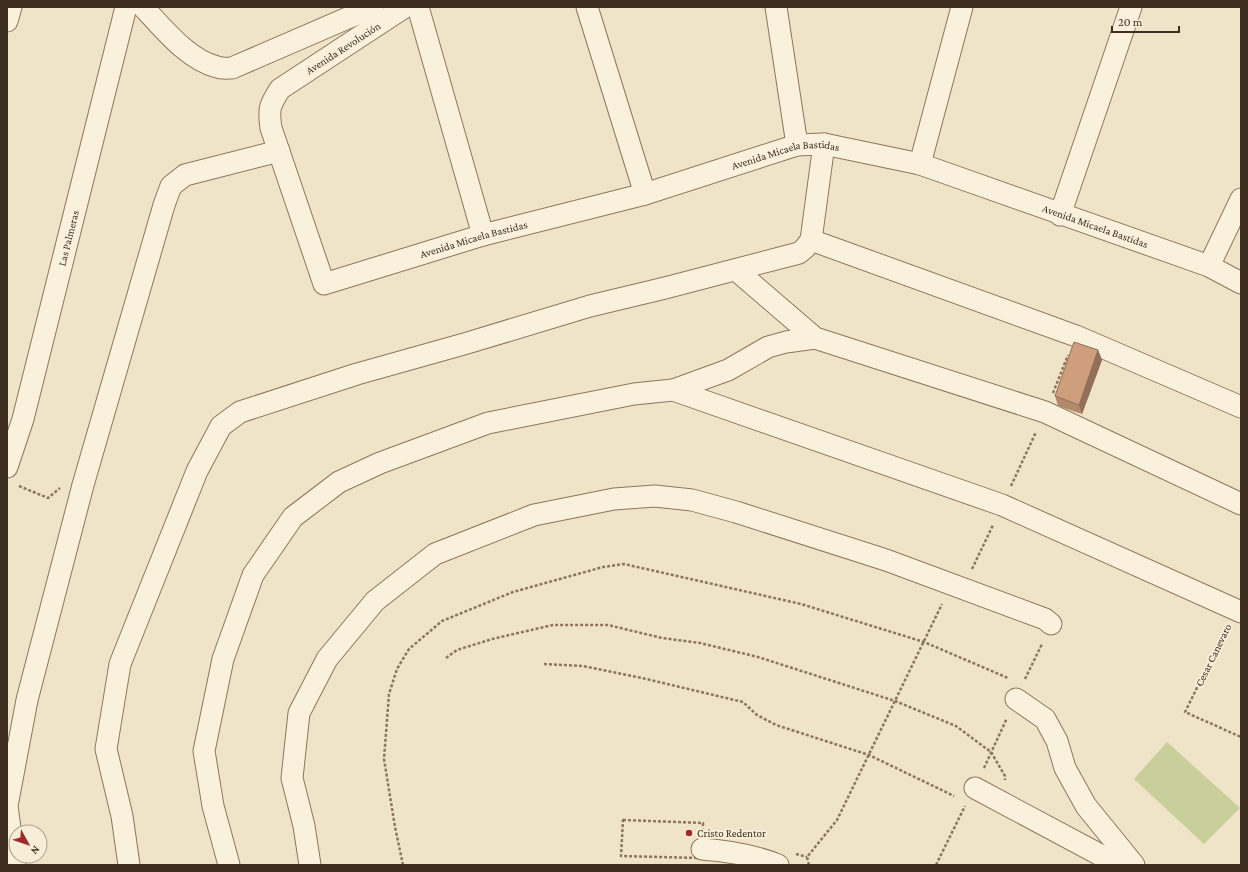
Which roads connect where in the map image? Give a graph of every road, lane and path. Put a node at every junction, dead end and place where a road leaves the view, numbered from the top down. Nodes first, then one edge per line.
1 (10, 7) edge
2 (126, 7) edge
3 (143, 7) edge
4 (373, 7) edge
5 (405, 7) edge
6 (418, 7) edge
7 (587, 7) edge
8 (776, 7) edge
9 (962, 7) edge
10 (1131, 7) edge
11 (7, 21) edge
12 (824, 144) junction
13 (797, 145) junction
14 (279, 150) junction
15 (920, 164) junction
16 (645, 194) junction
17 (1241, 199) edge
18 (1060, 215) junction
19 (483, 235) junction
20 (811, 240) junction
21 (1209, 266) junction
22 (736, 270) junction
23 (1241, 283) edge
24 (816, 338) junction
25 (673, 390) junction
26 (1241, 407) edge
27 (10, 476) edge
28 (83, 485) junction
29 (1241, 504) edge
30 (1239, 607) edge
31 (1051, 624) joint
32 (446, 658) dead end
33 (544, 664) dead end
34 (1020, 692) junction
35 (1241, 737) edge
36 (992, 752) junction
37 (971, 795) junction
38 (1006, 804) junction
39 (702, 849) junction
40 (14, 865) edge
41 (129, 865) edge
42 (229, 865) edge
43 (310, 865) edge
44 (403, 865) edge
45 (778, 865) edge
46 (936, 865) edge
47 (1119, 865) edge
48 (1134, 865) edge

1 - 11 street
2 - 27 street, Las Palmeras
3 - 4 street
5 - 14 street, Avenida Revolución
6 - 19 street
7 - 16 street
8 - 13 street
9 - 15 street
10 - 18 street
12 - 13 street, Avenida Micaela Bastidas
12 - 15 street, Avenida Micaela Bastidas
12 - 20 street
13 - 16 street, Avenida Micaela Bastidas
14 - 19 street, Avenida Micaela Bastidas
14 - 28 street
15 - 18 street, Avenida Micaela Bastidas
16 - 19 street, Avenida Micaela Bastidas
17 - 21 street
18 - 21 street, Avenida Micaela Bastidas
20 - 22 street
20 - 26 street
21 - 23 street, Avenida Micaela Bastidas
22 - 24 street
22 - 41 street
24 - 25 street
24 - 29 street
25 - 30 street
25 - 42 street
27 - 28 path
28 - 40 street
30 - 35 path, Cesar Canevaro
31 - 34 path
31 - 43 street
32 - 36 path
33 - 37 path
34 - 36 path
34 - 44 path
34 - 48 street
36 - 37 path
36 - 38 path
37 - 38 street
37 - 46 path
38 - 47 street
39 - 39 path
39 - 45 street

